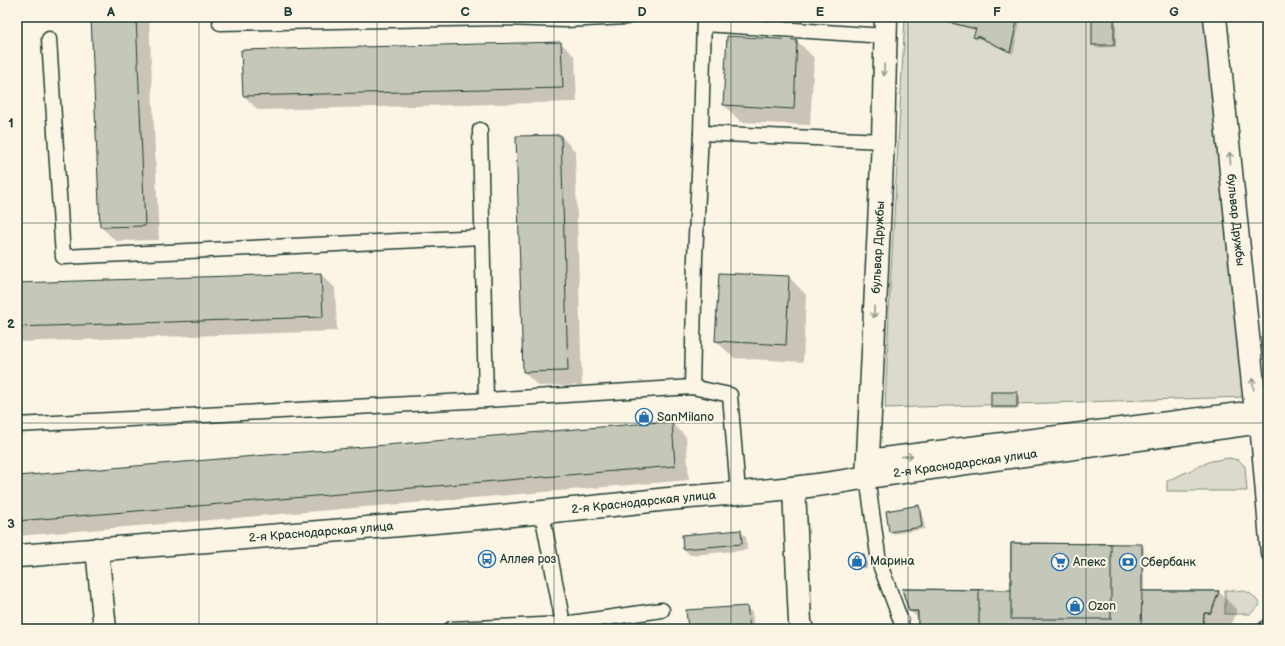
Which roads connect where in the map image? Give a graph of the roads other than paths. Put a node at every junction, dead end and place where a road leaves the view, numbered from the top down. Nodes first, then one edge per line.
1 (626, 17) edge
2 (1215, 17) edge
3 (704, 20) edge
4 (220, 22) dead end
5 (885, 26) edge
6 (49, 39) dead end
7 (480, 130) dead end
8 (701, 133) junction
9 (883, 141) junction
10 (482, 237) junction
11 (692, 387) junction
12 (486, 400) junction
13 (1260, 419) edge
14 (17, 425) edge
15 (868, 469) junction
16 (794, 488) junction
17 (738, 492) junction
18 (542, 513) junction
19 (97, 549) junction
20 (1268, 553) edge
21 (17, 556) edge
22 (662, 610) dead end
23 (1268, 626) edge
24 (564, 627) edge
25 (105, 629) edge
26 (451, 629) edge
27 (802, 629) edge
28 (901, 629) edge
29 (1265, 629) edge

1 - 4 lane
13 -> 2 street, бульвар Дружбы
3 - 5 lane
3 - 8 lane
5 -> 9 street, бульвар Дружбы
6 - 10 lane
7 - 10 lane
8 - 9 lane
8 - 11 lane
9 -> 15 street, бульвар Дружбы
10 - 12 lane
11 - 12 lane
11 - 17 lane
12 - 14 lane
13 - 15 street, 2-я Краснодарская улица
13 - 20 lane
15 - 16 street, 2-я Краснодарская улица
15 - 28 lane
16 - 17 street, 2-я Краснодарская улица
16 - 27 street
17 - 18 street, 2-я Краснодарская улица
18 - 19 street, 2-я Краснодарская улица
18 - 24 lane
19 - 21 street, 2-я Краснодарская улица
19 - 25 street
22 - 24 lane
23 - 29 lane
24 - 26 lane

